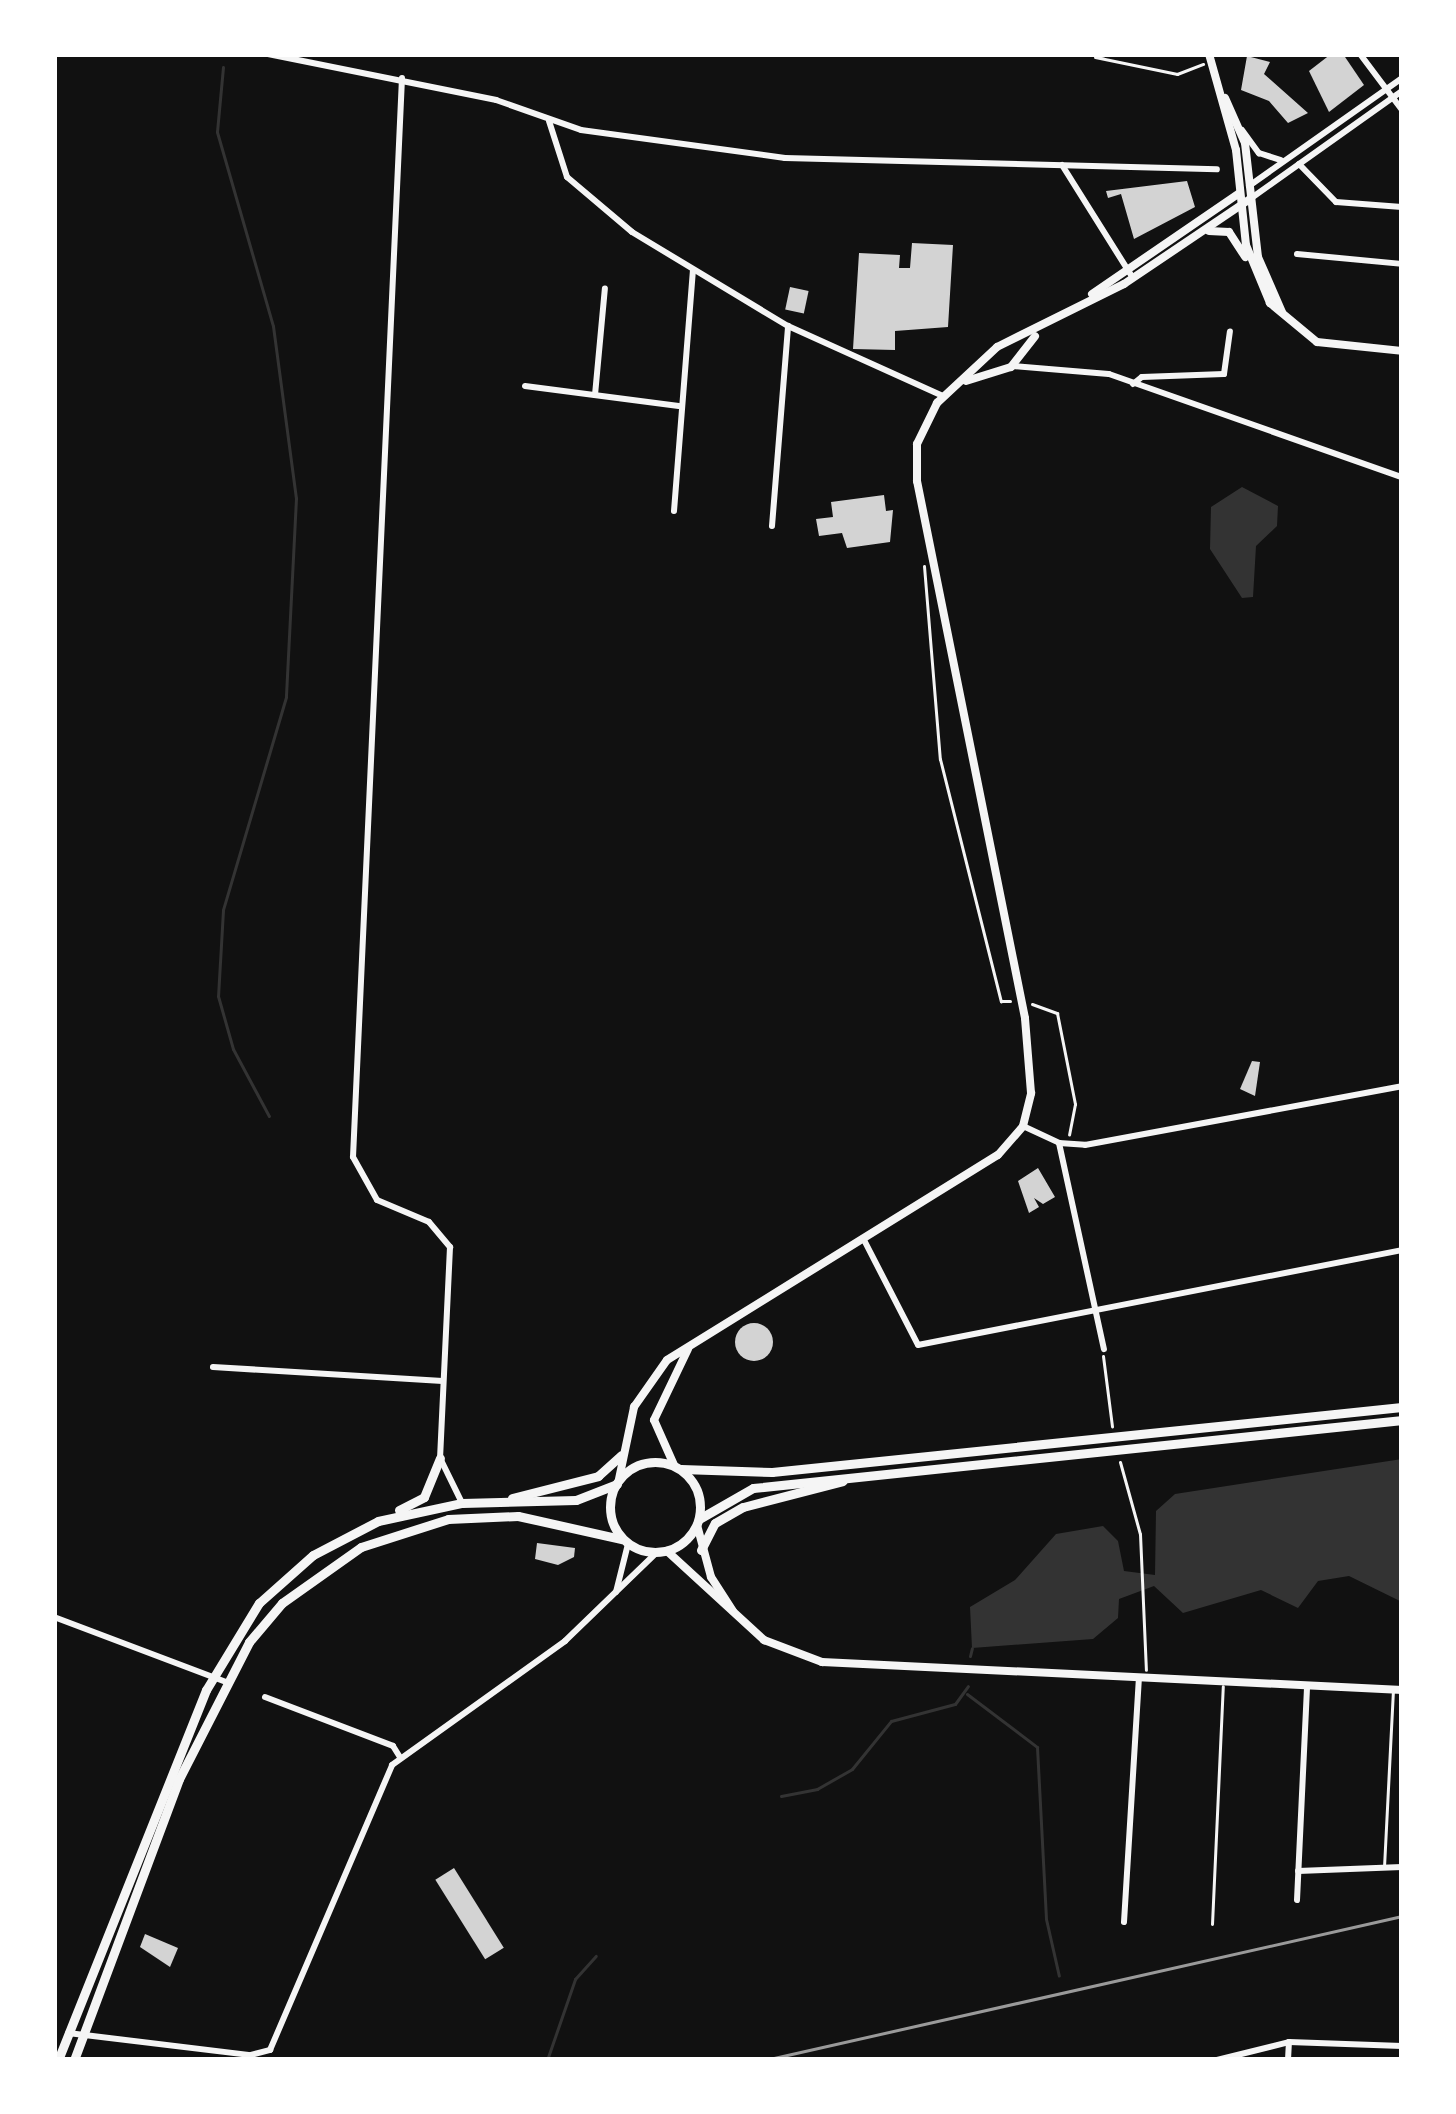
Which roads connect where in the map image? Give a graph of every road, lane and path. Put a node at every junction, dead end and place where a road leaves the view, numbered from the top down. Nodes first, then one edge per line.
1 (268, 54) edge
2 (1109, 54) edge
3 (1360, 54) edge
4 (1208, 60) edge
5 (402, 78) junction
6 (1402, 78) edge
7 (1216, 80) junction
8 (1386, 90) junction
9 (1402, 91) edge
10 (1392, 98) junction
11 (1402, 110) edge
12 (548, 121) junction
13 (1237, 122) junction
14 (1326, 137) junction
15 (1285, 160) junction
16 (1299, 164) junction
17 (1062, 165) junction
18 (1217, 169) dead end
19 (1250, 186) junction
20 (1239, 193) junction
21 (1250, 199) junction
22 (1240, 206) junction
23 (1402, 208) edge
24 (1193, 239) junction
25 (1297, 254) dead end
26 (1402, 264) edge
27 (1127, 268) junction
28 (693, 269) junction
29 (1133, 278) junction
30 (605, 288) dead end
31 (1265, 295) junction
32 (1076, 307) junction
33 (788, 326) junction
34 (1042, 328) junction
35 (1230, 331) dead end
36 (1306, 338) junction
37 (1009, 344) junction
38 (1402, 351) edge
39 (993, 355) junction
40 (1012, 364) junction
41 (959, 383) junction
42 (1133, 384) junction
43 (525, 386) dead end
44 (595, 395) junction
45 (943, 396) junction
46 (679, 406) junction
47 (1402, 477) edge
48 (674, 511) dead end
49 (772, 526) dead end
50 (934, 549) junction
51 (1402, 1086) edge
52 (1023, 1126) junction
53 (1059, 1143) junction
54 (862, 1236) junction
55 (1402, 1250) edge
56 (1090, 1311) junction
57 (692, 1343) junction
58 (1104, 1349) joint
59 (213, 1367) dead end
60 (443, 1381) junction
61 (1402, 1407) edge
62 (1402, 1420) edge
63 (1112, 1426) dead end
64 (621, 1455) junction
65 (440, 1458) junction
66 (1119, 1460) dead end
67 (677, 1467) junction
68 (859, 1476) junction
69 (618, 1481) junction
70 (489, 1502) junction
71 (462, 1503) junction
72 (379, 1521) junction
73 (698, 1522) junction
74 (624, 1542) junction
75 (701, 1550) junction
76 (662, 1552) junction
77 (615, 1595) junction
78 (54, 1617) edge
79 (741, 1623) junction
80 (1142, 1675) junction
81 (213, 1676) junction
82 (226, 1682) junction
83 (1223, 1683) junction
84 (1307, 1686) junction
85 (1397, 1690) edge
86 (265, 1697) dead end
87 (400, 1757) junction
88 (1402, 1867) edge
89 (1384, 1869) junction
90 (1298, 1871) junction
91 (1297, 1900) dead end
92 (1124, 1922) dead end
93 (1212, 1924) dead end
94 (68, 2033) junction
95 (82, 2037) junction
96 (1289, 2042) junction
97 (1375, 2045) junction
98 (1402, 2046) edge
99 (59, 2057) edge
100 (74, 2060) edge
101 (1217, 2060) edge
102 (1288, 2060) edge
103 (1374, 2060) edge

1 - 5 street
2 - 4 path
3 - 8 street
4 - 7 main road
5 - 12 street
5 - 60 street
6 - 8 street
7 - 13 main road
7 - 20 main road
8 - 10 street
8 - 14 street
9 - 10 street
10 - 11 street
10 - 14 street
12 - 17 street
12 - 28 street
13 - 15 street
13 - 19 main road
14 - 15 street
14 - 16 street
15 - 19 street
16 - 21 street
16 - 23 street
17 - 18 street
17 - 27 street
19 - 20 main road
19 - 21 main road
20 - 22 main road
20 - 27 main road
21 - 22 main road
21 - 36 main road
22 - 24 main road
22 - 31 main road
24 - 29 main road
24 - 31 main road
25 - 26 street
27 - 29 street
27 - 32 main road
28 - 33 street
28 - 46 street
29 - 32 main road
30 - 44 street
31 - 36 main road
32 - 34 main road
33 - 45 street
33 - 49 street
34 - 37 main road
34 - 40 main road
35 - 42 street
36 - 38 main road
37 - 39 main road
37 - 40 main road
39 - 40 main road
39 - 41 main road
40 - 41 main road
40 - 42 street
41 - 45 main road
42 - 47 street
43 - 44 street
44 - 46 street
45 - 50 main road
46 - 48 street
50 - 52 main road
50 - 53 path
51 - 53 street
52 - 53 street
52 - 54 main road
53 - 56 street
54 - 56 street
54 - 57 main road
55 - 56 street
56 - 58 street
57 - 64 main road
57 - 67 main road
58 - 63 path
59 - 60 street
60 - 65 street
61 - 67 highway
62 - 68 highway
64 - 69 main road
64 - 70 highway
65 - 71 street
65 - 72 highway
66 - 80 path
67 - 69 highway
67 - 73 highway
68 - 73 highway
68 - 75 highway
69 - 70 highway
69 - 74 highway
70 - 71 highway
71 - 72 highway
72 - 81 highway
73 - 75 main road
73 - 76 highway
74 - 76 highway
74 - 77 street
74 - 82 highway
75 - 79 main road
76 - 77 street
76 - 79 main road
77 - 87 street
78 - 81 street
79 - 80 main road
80 - 83 main road
80 - 92 street
81 - 82 street
81 - 94 highway
82 - 95 highway
83 - 84 main road
83 - 93 lane
84 - 85 main road
84 - 90 street
85 - 89 lane
86 - 87 street
87 - 95 street
88 - 89 street
89 - 90 street
90 - 91 street
94 - 95 street
94 - 99 highway
95 - 100 highway
96 - 97 street
96 - 101 street
96 - 102 street
97 - 98 street
97 - 103 lane

